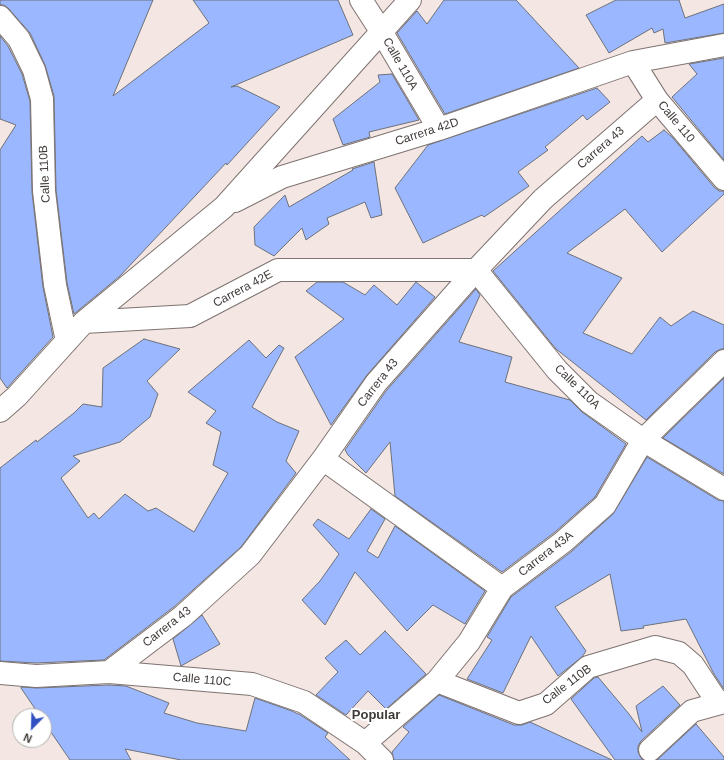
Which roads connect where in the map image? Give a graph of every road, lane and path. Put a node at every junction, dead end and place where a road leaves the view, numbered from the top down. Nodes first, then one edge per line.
1 (361, 0) edge
2 (410, 0) edge
3 (0, 17) edge
4 (381, 32) junction
5 (724, 45) edge
6 (632, 62) junction
7 (657, 100) junction
8 (439, 129) junction
9 (724, 179) edge
10 (224, 207) junction
11 (476, 270) junction
12 (84, 322) junction
13 (67, 341) junction
14 (724, 360) edge
15 (0, 411) edge
16 (643, 440) junction
17 (323, 459) junction
18 (724, 489) edge
19 (502, 588) junction
20 (108, 672) junction
21 (0, 673) edge
22 (437, 681) junction
23 (721, 702) edge
24 (365, 744) junction
25 (650, 750) dead end
26 (382, 760) edge

1 - 4 street, Calle 110A
2 - 4 street
3 - 13 street, Calle 110B
4 - 8 street, Calle 110A
4 - 10 street
5 - 6 street, Carrera 42D
6 - 7 street, Calle 110
6 - 8 street, Carrera 42D
7 - 9 street, Calle 110
7 - 11 street, Carrera 43
8 - 10 street, Carrera 42D
10 - 12 street
11 - 12 street, Carrera 42E
11 - 16 street, Calle 110A
11 - 17 street, Carrera 43
12 - 13 street
13 - 15 street
14 - 16 street, Carrera 43A
16 - 18 street, Calle 110A
16 - 19 street, Carrera 43A
17 - 19 street
17 - 20 street, Carrera 43
19 - 22 street, Carrera 43A
20 - 21 street, Calle 110C
20 - 24 street, Calle 110C
22 - 23 street, Calle 110B
22 - 24 street, Carrera 43A
23 - 25 street
24 - 26 street, Calle 110C

